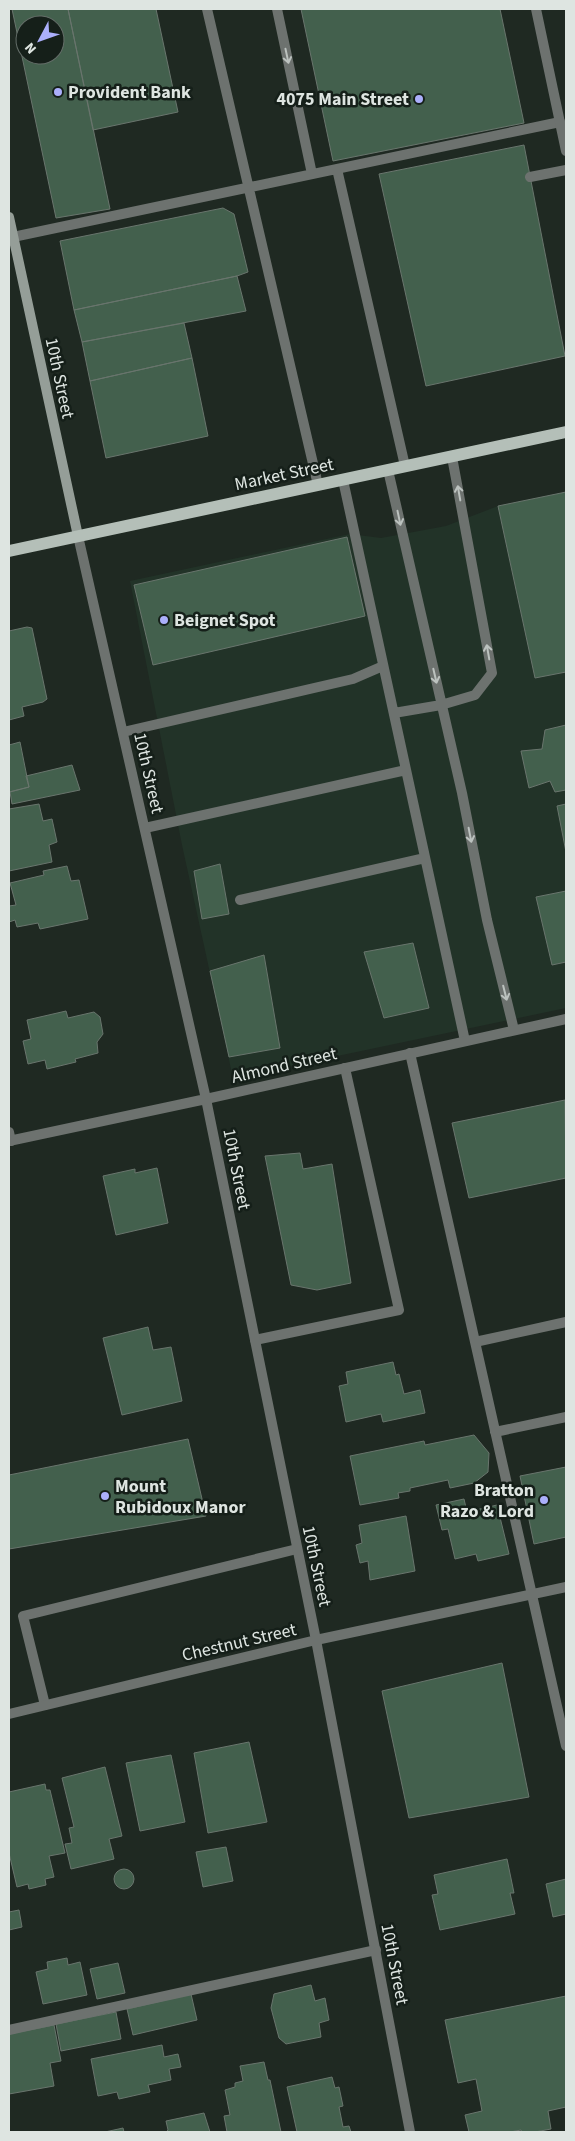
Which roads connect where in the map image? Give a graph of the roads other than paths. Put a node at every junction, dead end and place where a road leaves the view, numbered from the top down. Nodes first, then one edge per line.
1 (207, 9) edge
2 (277, 9) edge
3 (536, 9) edge
4 (560, 122) junction
5 (566, 151) edge
6 (337, 169) junction
7 (566, 170) edge
8 (312, 174) junction
9 (530, 177) dead end
10 (250, 188) junction
11 (9, 217) edge
12 (13, 244) edge
13 (566, 432) edge
14 (452, 457) junction
15 (405, 466) junction
16 (388, 470) junction
17 (344, 480) junction
18 (318, 484) junction
19 (78, 536) junction
20 (9, 551) edge
21 (383, 666) junction
22 (442, 705) junction
23 (394, 713) junction
24 (123, 732) junction
25 (406, 770) junction
26 (145, 828) junction
27 (425, 858) junction
28 (240, 900) dead end
29 (566, 1018) edge
30 (514, 1030) junction
31 (465, 1041) junction
32 (410, 1054) junction
33 (345, 1068) junction
34 (206, 1099) junction
35 (9, 1138) edge
36 (566, 1322) edge
37 (255, 1340) junction
38 (475, 1342) junction
39 (566, 1418) edge
40 (495, 1432) junction
41 (297, 1549) junction
42 (566, 1587) edge
43 (532, 1594) junction
44 (316, 1640) junction
45 (45, 1705) junction
46 (9, 1714) edge
47 (566, 1746) edge
48 (376, 1950) junction
49 (9, 2030) edge
50 (410, 2132) edge

1 - 10 street
2 -> 8 street
3 - 4 street
4 - 5 street
4 - 6 street
6 - 8 street
6 - 15 street
7 - 9 street
8 - 10 street
10 - 12 street
10 - 18 street
11 - 12 street, 10th Street
12 - 19 street, 10th Street
13 - 14 main road, Market Street
14 - 15 main road, Market Street
22 -> 14 street
15 - 16 main road, Market Street
16 - 17 main road, Market Street
16 -> 22 street
17 - 18 main road, Market Street
17 - 21 street
18 - 19 main road, Market Street
19 - 20 main road, Market Street
19 - 24 street, 10th Street
21 - 23 street
21 - 24 street
22 - 23 street
22 -> 30 street
23 - 25 street
24 - 26 street, 10th Street
25 - 26 street
25 - 27 street
26 - 34 street, 10th Street
27 - 28 street
27 - 31 street
29 - 30 street, Almond Street
30 - 31 street, Almond Street
31 - 32 street, Almond Street
32 - 33 street, Almond Street
32 - 38 street
33 - 34 street, Almond Street
33 - 37 street
34 - 35 street, Almond Street
34 - 37 street, 10th Street
36 - 38 street
37 - 41 street, 10th Street
38 - 40 street
39 - 40 street
40 - 43 street
41 - 44 street, 10th Street
41 - 45 street
42 - 43 street, Chestnut Street
43 - 44 street, Chestnut Street
43 - 47 street
44 - 45 street, Chestnut Street
44 - 48 street, 10th Street
45 - 46 street, Chestnut Street
48 - 49 street
48 - 50 street, 10th Street

